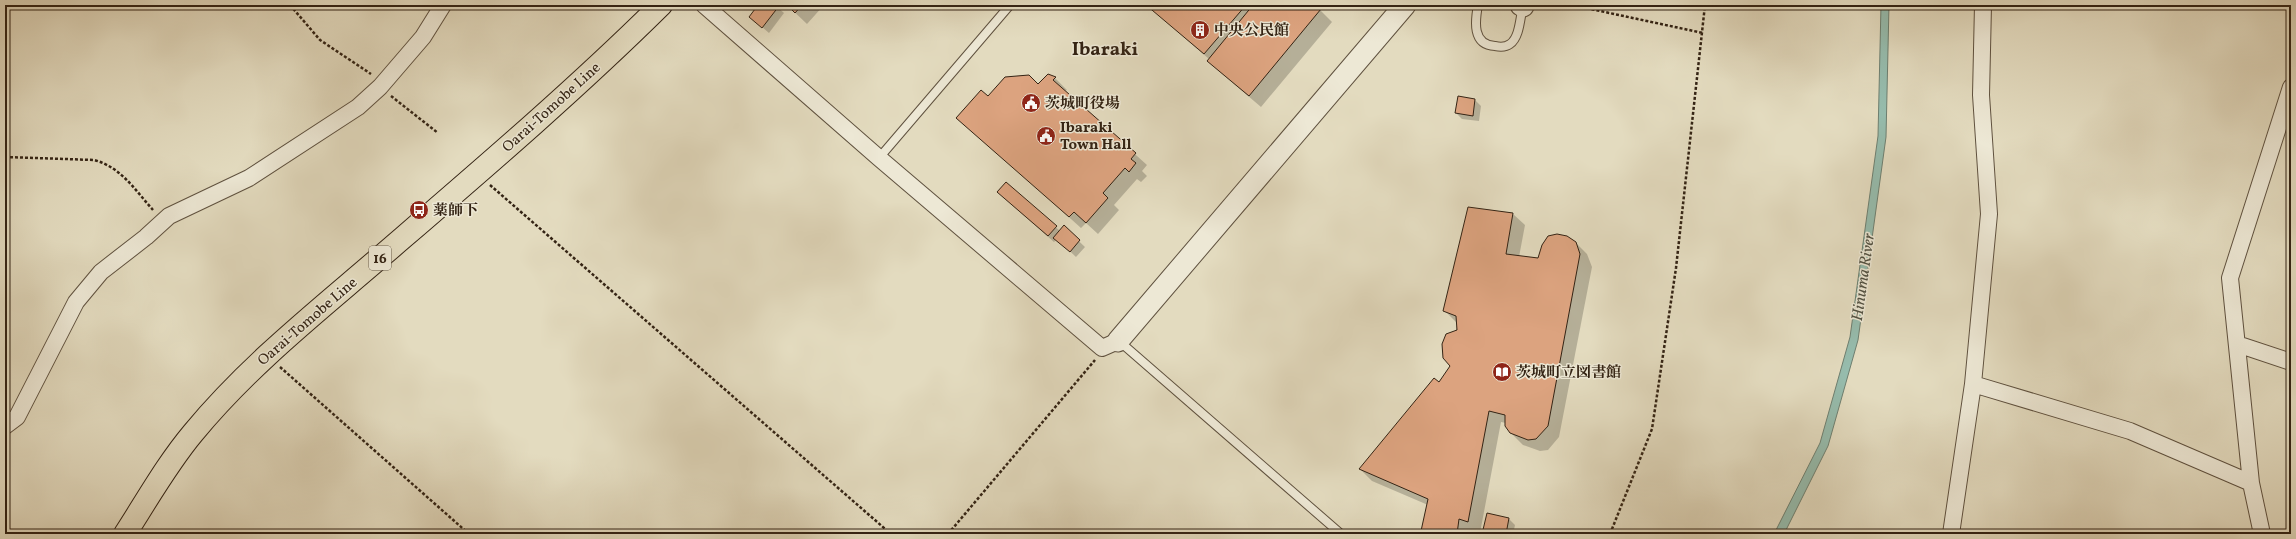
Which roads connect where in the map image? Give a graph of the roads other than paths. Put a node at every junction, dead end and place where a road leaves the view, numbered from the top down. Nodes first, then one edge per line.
1 (443, 5) edge
2 (661, 5) edge
3 (704, 5) edge
4 (1010, 5) edge
5 (1405, 5) edge
6 (1478, 5) edge
7 (1522, 5) edge
8 (1983, 5) edge
9 (2291, 87) edge
10 (2285, 128) edge
11 (879, 158) junction
12 (1110, 344) junction
13 (2237, 344) junction
14 (2291, 362) edge
15 (1973, 384) junction
16 (5, 426) edge
17 (2251, 483) junction
18 (126, 534) edge
19 (1341, 534) edge
20 (1951, 534) edge
21 (2262, 534) edge

1 - 16 street
2 - 18 main road, Oarai-Tomobe Line / 16
3 - 11 street
4 - 11 lane
5 - 12 street
6 - 7 lane
8 - 15 street
9 - 10 street
10 - 13 street
11 - 12 street
12 - 19 lane
13 - 14 street
13 - 17 street
15 - 17 street
15 - 20 street
17 - 21 street

